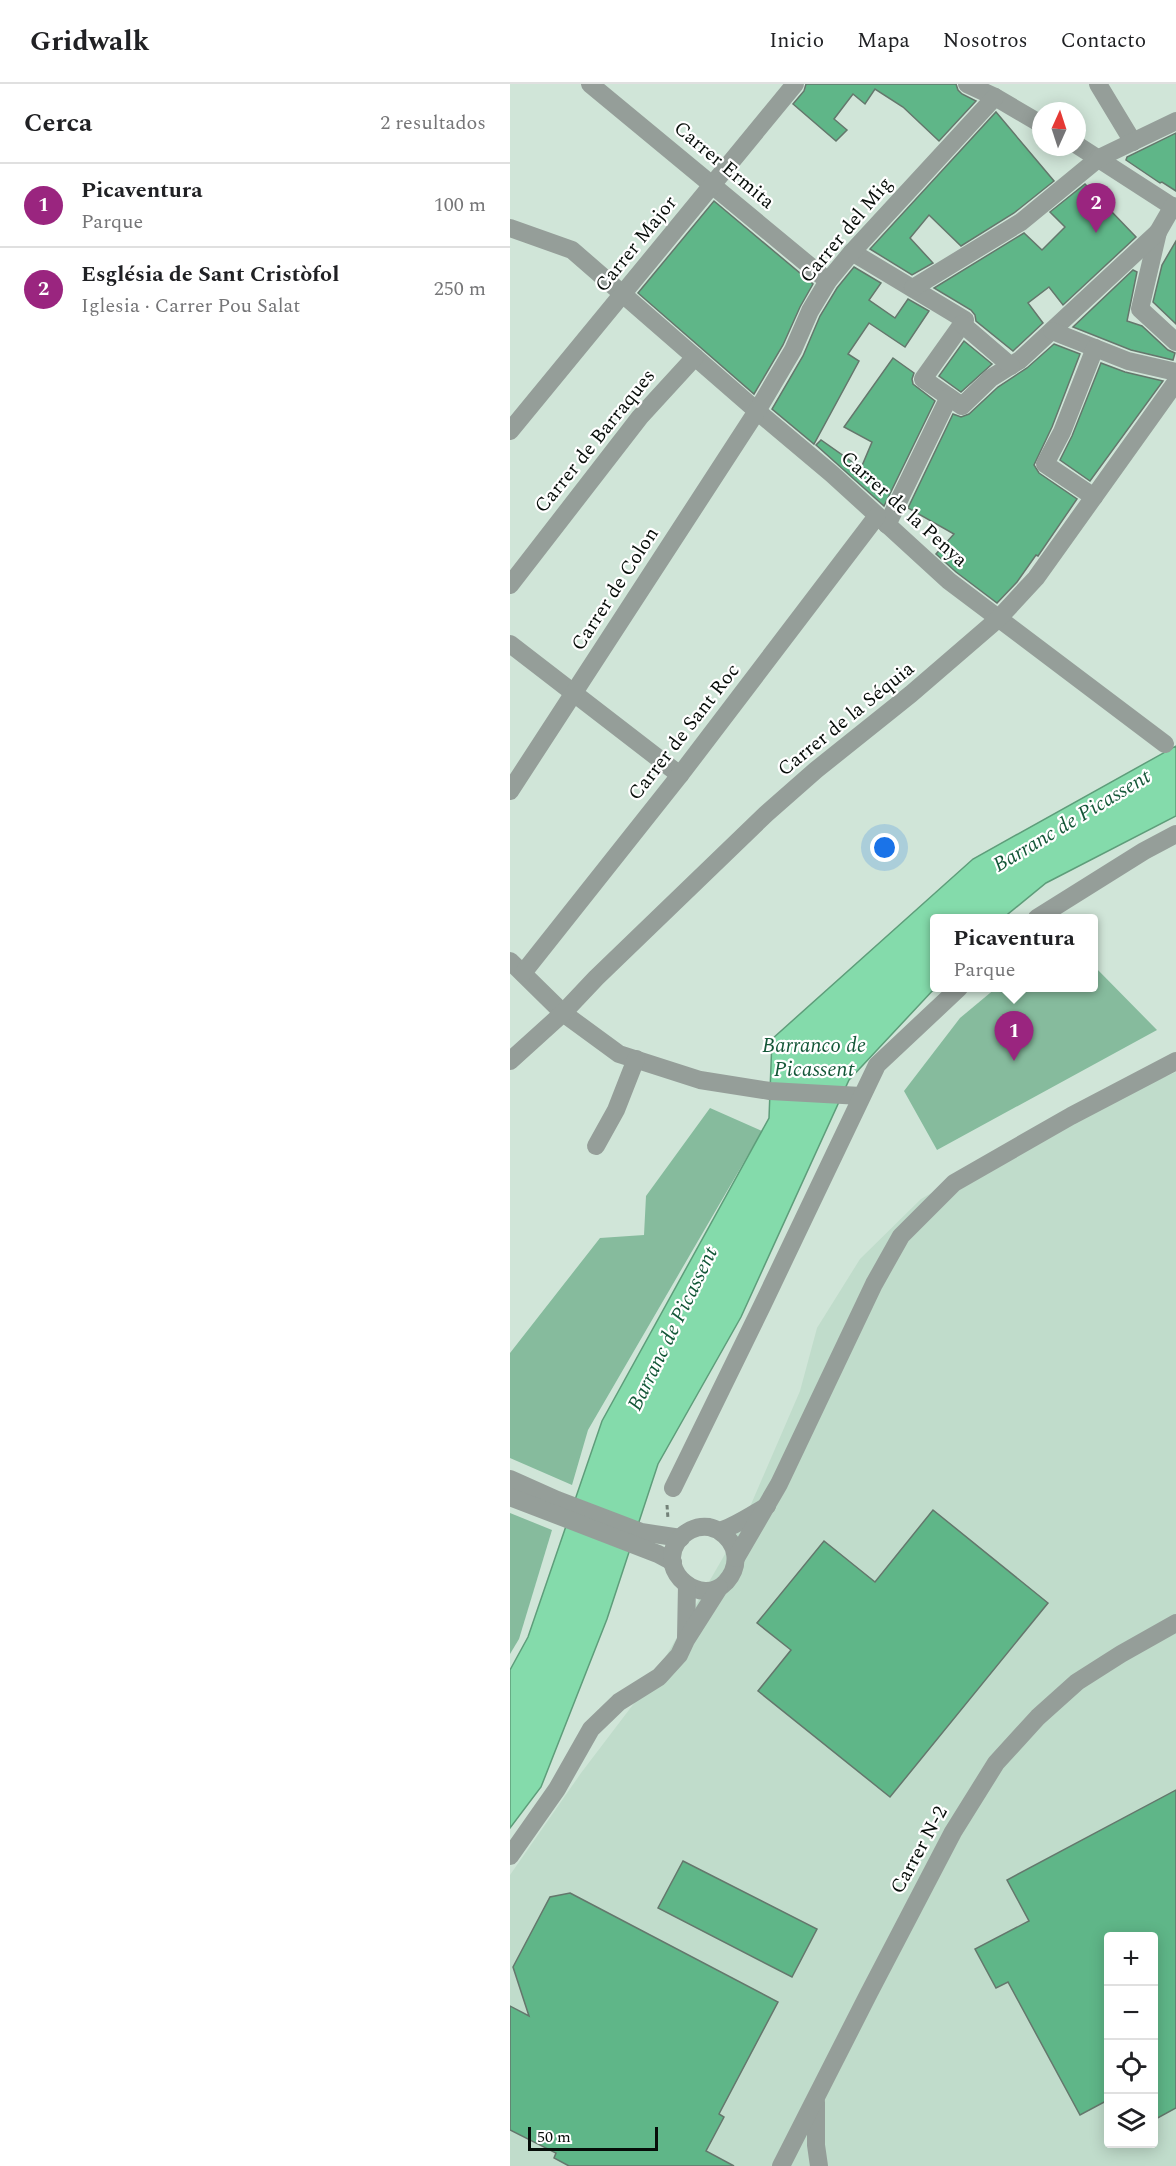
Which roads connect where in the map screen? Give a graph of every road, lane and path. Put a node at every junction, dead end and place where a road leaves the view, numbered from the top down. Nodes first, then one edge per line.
1 (590, 84) edge
2 (795, 84) edge
3 (967, 84) edge
4 (1098, 84) edge
5 (995, 97) junction
6 (1032, 119) edge
7 (1176, 122) edge
8 (1133, 142) junction
9 (1086, 150) edge
10 (1099, 158) junction
11 (713, 185) junction
12 (1174, 208) edge
13 (510, 228) edge
14 (1158, 232) junction
15 (852, 252) junction
16 (828, 281) junction
17 (913, 288) junction
18 (624, 294) junction
19 (962, 324) junction
20 (1052, 331) junction
21 (1176, 342) edge
22 (1095, 348) junction
23 (695, 357) junction
24 (1011, 366) junction
25 (1176, 372) edge
26 (1176, 382) edge
27 (949, 397) junction
28 (757, 411) junction
29 (514, 421) edge
30 (1094, 497) junction
31 (882, 520) junction
32 (510, 585) edge
33 (998, 619) junction
34 (510, 644) edge
35 (574, 693) junction
36 (1165, 744) dead end
37 (680, 775) junction
38 (510, 791) edge
39 (1176, 834) edge
40 (1043, 914) edge
41 (516, 967) edge
42 (954, 992) edge
43 (563, 1014) junction
44 (636, 1059) junction
45 (510, 1060) edge
46 (1176, 1061) edge
47 (861, 1096) junction
48 (596, 1146) dead end
49 (510, 1479) edge
50 (673, 1488) joint
51 (510, 1497) edge
52 (767, 1506) junction
53 (720, 1531) junction
54 (674, 1537) junction
55 (640, 1539) junction
56 (736, 1558) junction
57 (673, 1562) junction
58 (687, 1585) junction
59 (718, 1588) junction
60 (1176, 1623) edge
61 (686, 1640) junction
62 (510, 1856) edge
63 (816, 2096) junction
64 (781, 2166) edge
65 (819, 2166) edge

1 - 11 street, Carrer Ermita
2 - 11 street, Carrer Major
3 - 5 street
4 - 8 street
5 - 6 street
5 - 15 street, Carrer del Mig
7 - 8 street
8 - 10 street
9 - 10 street
10 - 12 street
10 - 17 street
11 - 16 street, Carrer Ermita
11 - 18 street, Carrer Major
12 - 14 street
13 - 18 street, Carrer de la Penya
14 - 20 street
14 - 21 street
15 - 16 street, Carrer del Mig
15 - 17 street
16 - 28 street, Carrer del Mig
17 - 19 street
18 - 23 street, Carrer de la Penya
18 - 29 street, Carrer Major
19 - 24 street
19 - 27 street
20 - 22 street
20 - 24 street
22 - 25 street
22 - 30 street
23 - 28 street, Carrer de la Penya
23 - 32 street, Carrer de Barraques
24 - 27 street
26 - 30 street, Carrer de la Séquia
27 - 31 street, Carrer de Sant Roc
28 - 31 street, Carrer de la Penya
28 - 35 street, Carrer de Colon
30 - 33 street, Carrer de la Séquia
31 - 33 street, Carrer de la Penya
31 - 37 street, Carrer de Sant Roc
33 - 36 street, Carrer de la Penya
33 - 43 street, Carrer de la Séquia
34 - 35 street
35 - 37 street
35 - 38 street, Carrer de Colon
37 - 41 street, Carrer de Sant Roc
39 - 40 street
41 - 43 street
42 - 47 street
43 - 44 street
43 - 45 street, Carrer de la Séquia
44 - 47 street
44 - 48 street
46 - 52 street
47 - 50 street
49 - 55 street
50 - 54 path
51 - 55 street
52 - 53 street
52 - 56 street
53 - 54 street
53 - 56 street
54 - 55 street
54 - 57 street
55 - 57 street
56 - 59 street
57 - 58 street
58 - 59 street
58 - 61 street
59 - 61 street
60 - 63 street, Carrer N-2
61 - 62 street
63 - 64 street, Carrer N-2
63 - 65 street

